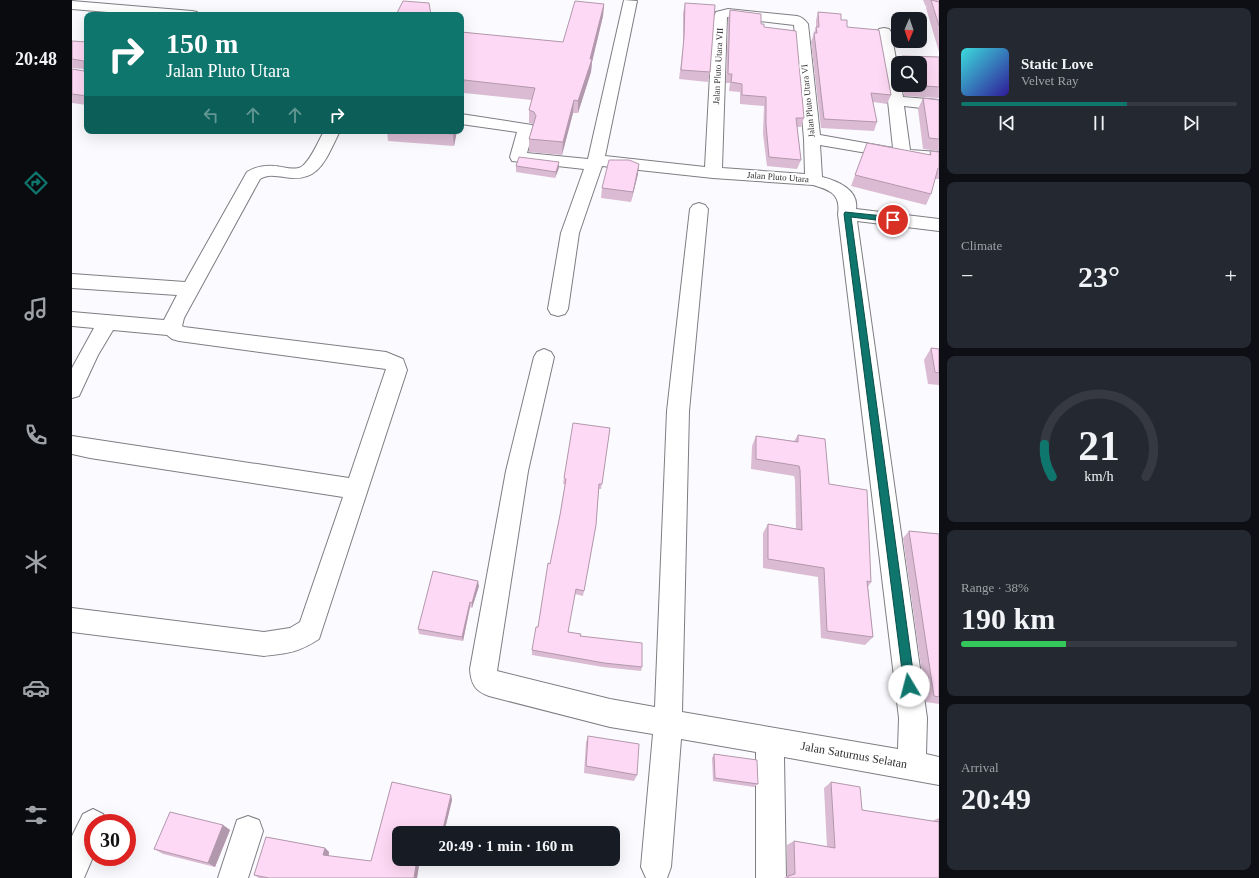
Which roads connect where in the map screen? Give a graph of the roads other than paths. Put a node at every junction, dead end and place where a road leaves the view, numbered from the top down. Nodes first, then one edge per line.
1 (630, 1) edge
2 (100, 3) edge
3 (72, 5) edge
4 (169, 12) edge
5 (800, 22) joint
6 (884, 32) dead end
7 (896, 101) junction
8 (939, 105) edge
9 (464, 120) edge
10 (330, 134) edge
11 (812, 139) junction
12 (902, 154) junction
13 (939, 157) edge
14 (595, 162) junction
15 (713, 173) junction
16 (814, 180) junction
17 (699, 209) dead end
18 (847, 214) junction
19 (939, 225) edge
20 (72, 281) edge
21 (190, 289) junction
22 (558, 309) dead end
23 (72, 319) edge
24 (108, 322) junction
25 (172, 328) junction
26 (544, 357) dead end
27 (72, 390) edge
28 (72, 445) edge
29 (357, 489) junction
30 (72, 620) edge
31 (668, 722) junction
32 (770, 741) junction
33 (911, 765) junction
34 (939, 771) edge
35 (248, 831) dead end
36 (84, 844) edge
37 (656, 867) dead end
38 (72, 870) edge
39 (232, 878) edge
40 (771, 878) edge

1 - 14 street
2 - 3 street
2 - 4 street
5 - 11 street, Jalan Pluto Utara VI
5 - 15 street, Jalan Pluto Utara VII
6 - 7 street
7 - 8 street
7 - 12 street
9 - 14 street, Jalan Pluto Utara
10 - 21 street
11 - 12 street
11 - 16 street, Jalan Pluto Utara VI
12 - 13 street
14 - 15 street, Jalan Pluto Utara
14 - 22 street
15 - 16 street, Jalan Pluto Utara
16 - 18 street, Jalan Pluto Utara
17 - 31 street
18 - 19 street
18 - 33 street, Jalan Pluto Utara
20 - 21 street
21 - 25 street
23 - 24 street
24 - 25 street
24 - 27 street
25 - 29 street
26 - 31 street, Jalan Saturnus Selatan
28 - 29 street
29 - 30 street
31 - 32 street, Jalan Saturnus Selatan
31 - 37 street
32 - 33 street, Jalan Saturnus Selatan
32 - 40 street
33 - 34 street, Jalan Saturnus Selatan
35 - 39 street
36 - 38 street

